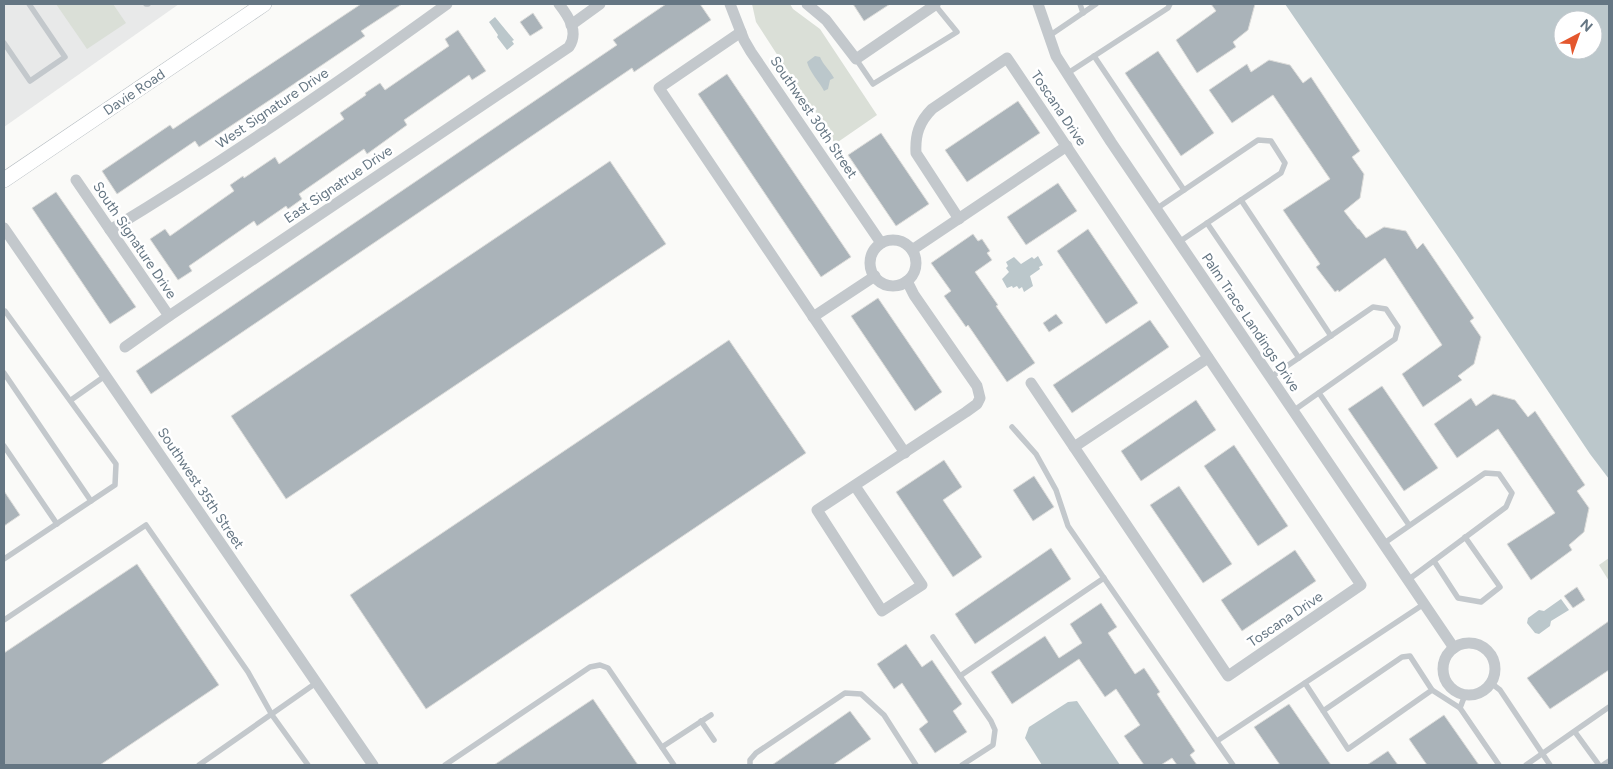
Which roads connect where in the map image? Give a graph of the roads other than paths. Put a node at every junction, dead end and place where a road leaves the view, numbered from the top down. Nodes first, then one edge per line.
1 (29, 4) edge
2 (264, 4) edge
3 (447, 4) edge
4 (559, 4) edge
5 (600, 4) edge
6 (730, 4) edge
7 (807, 4) edge
8 (1038, 4) edge
9 (1080, 4) edge
10 (1096, 4) edge
11 (1170, 4) edge
12 (935, 5) edge
13 (1083, 13) junction
14 (571, 25) junction
15 (741, 32) junction
16 (1049, 36) junction
17 (4, 42) edge
18 (1094, 56) junction
19 (856, 59) junction
20 (1068, 73) junction
21 (1067, 146) junction
22 (4, 180) edge
23 (76, 180) dead end
24 (1184, 190) junction
25 (1241, 200) junction
26 (1156, 208) junction
27 (959, 220) junction
28 (1207, 223) junction
29 (4, 228) edge
30 (110, 230) junction
31 (1179, 242) junction
32 (882, 243) junction
33 (912, 250) junction
34 (875, 276) junction
35 (907, 281) junction
36 (4, 312) edge
37 (169, 316) junction
38 (813, 317) junction
39 (1331, 336) junction
40 (125, 347) dead end
41 (1208, 358) junction
42 (1299, 358) junction
43 (4, 374) edge
44 (105, 376) junction
45 (1271, 377) junction
46 (1031, 383) dead end
47 (1319, 393) junction
48 (71, 400) junction
49 (1293, 411) junction
50 (1012, 427) dead end
51 (4, 446) edge
52 (1074, 447) junction
53 (905, 453) junction
54 (855, 486) junction
55 (91, 501) junction
56 (57, 524) junction
57 (1409, 525) junction
58 (1465, 537) junction
59 (1384, 544) junction
60 (4, 559) edge
61 (1434, 561) junction
62 (1104, 578) junction
63 (1408, 580) junction
64 (1424, 604) junction
65 (4, 620) edge
66 (933, 637) dead end
67 (1454, 648) junction
68 (960, 676) junction
69 (316, 683) junction
70 (1306, 683) junction
71 (1492, 684) junction
72 (1432, 690) junction
73 (1465, 695) junction
74 (1609, 707) edge
75 (1460, 708) junction
76 (1323, 711) junction
77 (711, 714) dead end
78 (272, 715) junction
79 (701, 721) junction
80 (1575, 732) junction
81 (714, 740) dead end
82 (1217, 741) junction
83 (662, 747) junction
84 (1542, 754) junction
85 (1609, 761) edge
86 (199, 765) edge
87 (308, 765) edge
88 (373, 765) edge
89 (445, 765) edge
90 (674, 765) edge
91 (750, 765) edge
92 (916, 765) edge
93 (962, 765) edge
94 (1233, 765) edge
95 (1499, 765) edge
96 (1526, 765) edge
97 (1550, 765) edge
98 (1599, 765) edge
99 (1603, 765) edge

1 - 17 lane
2 - 22 main road, Davie Road
3 - 30 street, West Signature Drive
4 - 14 street
5 - 14 street
6 - 15 street, Southwest 30th Street
7 - 19 street
8 - 16 street, Palm Trace Landings Drive
9 - 13 lane
10 - 13 lane
11 - 18 lane
12 - 19 street
12 - 19 lane
13 - 16 lane
14 - 37 street, East Signatrue Drive
15 - 32 street, Southwest 30th Street
15 - 38 street
16 - 20 street, Palm Trace Landings Drive
18 - 20 lane
18 - 24 lane
20 - 26 street, Palm Trace Landings Drive
21 - 27 street
21 - 27 street, Toscana Drive
21 - 41 street, Toscana Drive
23 - 30 street, South Signature Drive
24 - 25 lane
24 - 26 lane
25 - 28 lane
25 - 39 lane
26 - 31 street, Palm Trace Landings Drive
27 - 33 street
28 - 31 lane
28 - 42 lane
29 - 44 street, Southwest 35th Street
30 - 37 street, South Signature Drive
31 - 45 street, Palm Trace Landings Drive
32 - 33 street
32 - 34 street
33 - 35 street
34 - 35 street
34 - 38 street
35 - 53 street
36 - 48 lane
37 - 40 street, East Signatrue Drive
38 - 53 street
39 - 42 lane
39 - 47 lane
41 - 52 street
41 - 52 street, Toscana Drive
42 - 45 lane
43 - 55 lane
44 - 48 lane
44 - 69 street, Southwest 35th Street
45 - 49 street, Palm Trace Landings Drive
46 - 52 street, Toscana Drive
47 - 49 lane
47 - 57 lane
48 - 55 lane
49 - 59 street, Palm Trace Landings Drive
50 - 62 lane
51 - 56 lane
53 - 54 street
54 - 54 street
55 - 56 lane
56 - 60 lane
57 - 58 lane
57 - 59 lane
58 - 61 lane
58 - 61 lane
59 - 63 street, Palm Trace Landings Drive
61 - 63 lane
62 - 68 lane
62 - 82 lane
63 - 64 street, Palm Trace Landings Drive
64 - 67 street, Palm Trace Landings Drive
64 - 70 lane
65 - 78 lane
66 - 68 lane
67 - 71 street
67 - 73 street
68 - 93 lane
69 - 78 lane
69 - 88 street, Southwest 35th Street
70 - 76 lane
70 - 82 lane
71 - 73 street
71 - 84 lane
72 - 75 lane
72 - 76 lane
72 - 76 lane
73 - 75 lane
74 - 80 lane
75 - 95 lane
77 - 79 lane
78 - 86 lane
78 - 87 lane
79 - 81 lane
79 - 83 lane
80 - 84 lane
80 - 98 lane
82 - 94 lane
83 - 89 lane
83 - 90 lane
84 - 96 lane
84 - 97 lane
85 - 99 lane
91 - 92 lane

